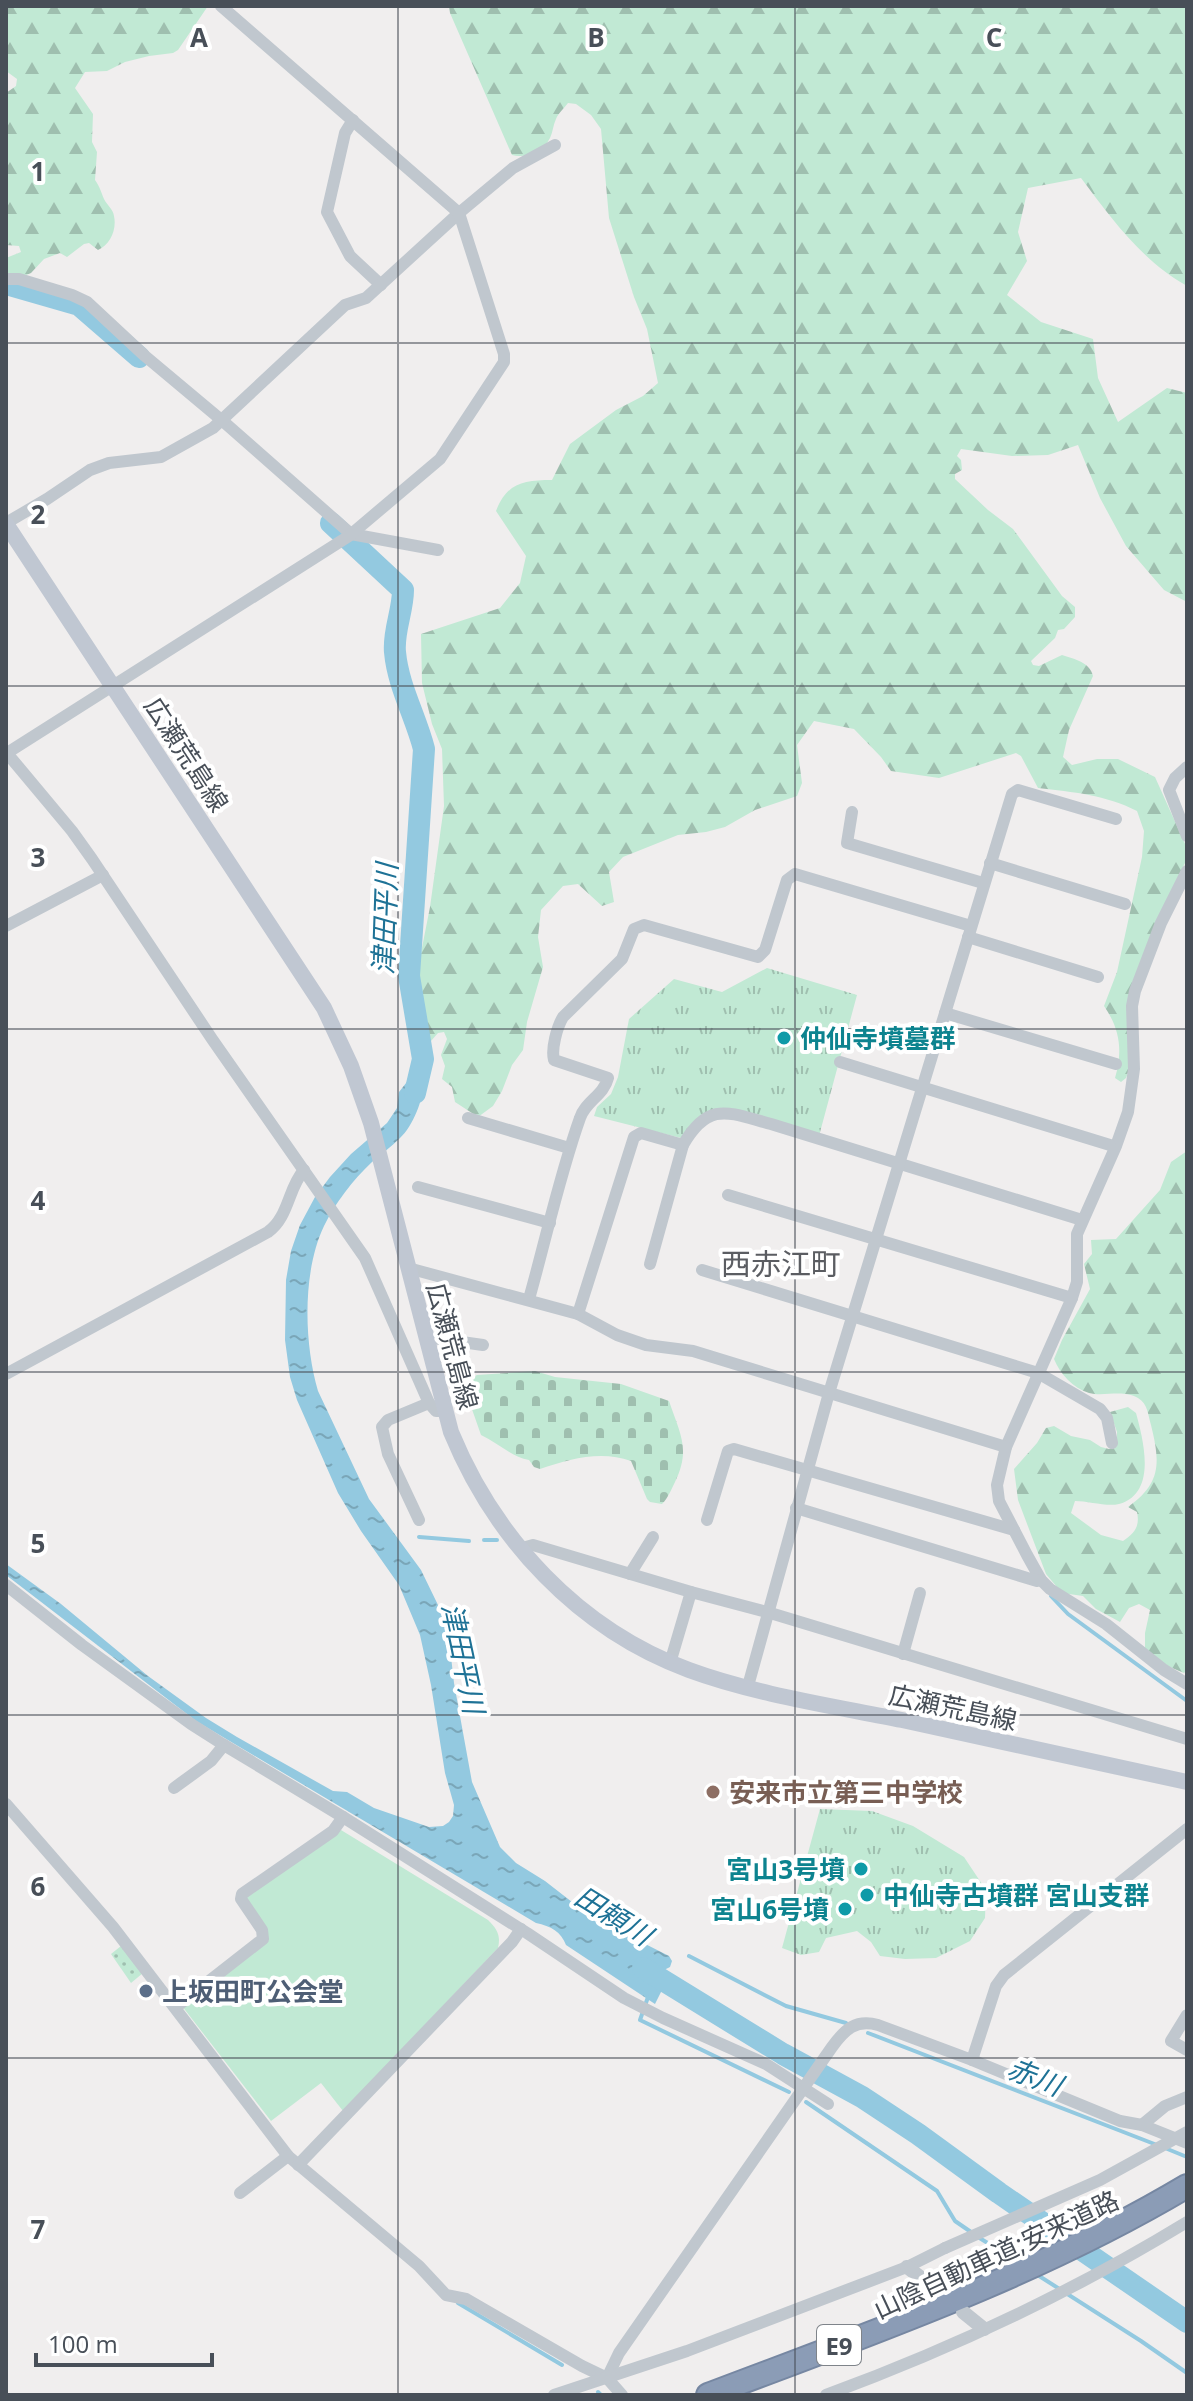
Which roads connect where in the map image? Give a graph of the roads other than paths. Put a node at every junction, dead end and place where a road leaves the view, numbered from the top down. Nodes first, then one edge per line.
1 (221, 6) edge
2 (353, 120) junction
3 (555, 145) dead end
4 (459, 213) junction
5 (6, 279) edge
6 (381, 285) junction
7 (218, 424) junction
8 (6, 524) edge
9 (347, 537) junction
10 (438, 550) dead end
11 (114, 687) junction
12 (6, 752) edge
13 (1187, 767) edge
14 (852, 812) dead end
15 (1116, 819) dead end
16 (1187, 836) edge
17 (990, 863) junction
18 (1187, 871) edge
19 (103, 875) junction
20 (983, 883) junction
21 (1125, 904) dead end
22 (6, 926) edge
23 (970, 932) junction
24 (1098, 977) dead end
25 (945, 1013) junction
26 (840, 1062) dead end
27 (1116, 1064) dead end
28 (922, 1088) junction
29 (468, 1118) dead end
30 (683, 1145) junction
31 (1110, 1145) dead end
32 (569, 1148) junction
33 (899, 1163) junction
34 (304, 1170) junction
35 (418, 1187) dead end
36 (728, 1195) dead end
37 (1082, 1220) junction
38 (550, 1223) junction
39 (876, 1239) junction
40 (650, 1264) dead end
41 (408, 1268) junction
42 (702, 1270) dead end
43 (1072, 1298) junction
44 (529, 1299) junction
45 (578, 1314) junction
46 (854, 1316) junction
47 (426, 1337) junction
48 (483, 1345) dead end
49 (1038, 1373) junction
50 (6, 1374) edge
51 (829, 1393) junction
52 (437, 1407) junction
53 (1112, 1443) dead end
54 (1006, 1447) junction
55 (807, 1469) junction
56 (796, 1508) junction
57 (419, 1520) dead end
58 (707, 1520) dead end
59 (1014, 1530) junction
60 (653, 1537) dead end
61 (519, 1549) junction
62 (630, 1574) junction
63 (1041, 1580) junction
64 (6, 1585) edge
65 (691, 1592) junction
66 (920, 1593) dead end
67 (767, 1612) junction
68 (903, 1654) junction
69 (670, 1663) junction
70 (1187, 1684) edge
71 (748, 1686) junction
72 (1187, 1739) edge
73 (224, 1745) junction
74 (1187, 1782) edge
75 (174, 1788) dead end
76 (6, 1804) edge
77 (343, 1817) junction
78 (1187, 1829) edge
79 (521, 1929) junction
80 (176, 2007) junction
81 (1187, 2015) edge
82 (1187, 2050) edge
83 (972, 2060) junction
84 (804, 2087) junction
85 (1187, 2097) edge
86 (828, 2104) dead end
87 (1142, 2125) junction
88 (1187, 2132) edge
89 (1187, 2143) edge
90 (293, 2161) junction
91 (1187, 2186) edge
92 (240, 2193) dead end
93 (1187, 2193) edge
94 (1187, 2222) edge
95 (907, 2267) junction
96 (928, 2283) tunnel mouth
97 (969, 2302) junction
98 (984, 2329) junction
99 (607, 2378) junction
100 (554, 2395) edge
101 (622, 2395) edge
102 (708, 2395) edge
103 (736, 2395) edge
104 (826, 2395) edge

1 - 2 street
2 - 4 street
2 - 6 street
3 - 4 street
4 - 6 street
4 - 9 street
5 - 7 street
6 - 7 street
7 - 8 street
7 - 9 street
8 - 11 main road, 広瀬荒島線
9 - 10 street
9 - 11 street
11 - 12 street
11 - 41 main road, 広瀬荒島線
12 - 19 street
13 - 16 street
14 - 20 street
15 - 17 street
17 - 20 street
17 - 21 street
18 - 37 street
19 - 22 street
19 - 34 street
20 - 23 street
23 - 24 street
23 - 25 street
23 - 32 street
25 - 27 street
25 - 28 street
26 - 28 street
28 - 31 street
28 - 33 street
29 - 32 street
30 - 33 street
30 - 40 street
30 - 45 street
32 - 38 street
33 - 37 street
33 - 39 street
34 - 50 street
34 - 52 street
35 - 38 street
36 - 39 street
37 - 43 street
38 - 44 street
39 - 43 street
39 - 46 street
41 - 44 street
41 - 47 main road, 広瀬荒島線
42 - 46 street
43 - 49 street
44 - 45 street
45 - 51 street
46 - 49 street
46 - 51 street
47 - 48 street
47 - 52 main road, 広瀬荒島線
49 - 53 street
49 - 54 street
51 - 54 street
51 - 55 street
52 - 57 street
52 - 61 main road, 広瀬荒島線
54 - 59 street
55 - 56 street
55 - 58 street
55 - 59 street
56 - 63 street
56 - 67 street
59 - 63 street
60 - 62 street
61 - 62 street
61 - 69 main road, 広瀬荒島線
62 - 65 street
63 - 70 street
64 - 73 street
65 - 67 street
65 - 69 street
66 - 68 street
67 - 68 street
67 - 71 street
68 - 72 street
69 - 71 main road, 広瀬荒島線
71 - 74 main road, 広瀬荒島線
73 - 75 street
73 - 77 street
76 - 80 street
77 - 79 street
77 - 80 street
78 - 83 street
79 - 84 street
79 - 90 street
80 - 90 street
81 - 82 street
83 - 84 street
83 - 87 street
84 - 86 street
84 - 99 street
85 - 87 street
87 - 89 street
88 - 95 street, bridge
90 - 92 street
90 - 99 street
91 - 97 highway, 山陰自動車道;安来道路 / E9
93 - 97 highway, 山陰自動車道;安来道路 / E9
94 - 98 street
95 - 96 street
95 - 99 street
97 - 98 street
97 - 102 highway, 山陰自動車道;安来道路 / E9
97 - 103 highway, 山陰自動車道;安来道路 / E9
98 - 104 street
99 - 100 street
99 - 101 street

